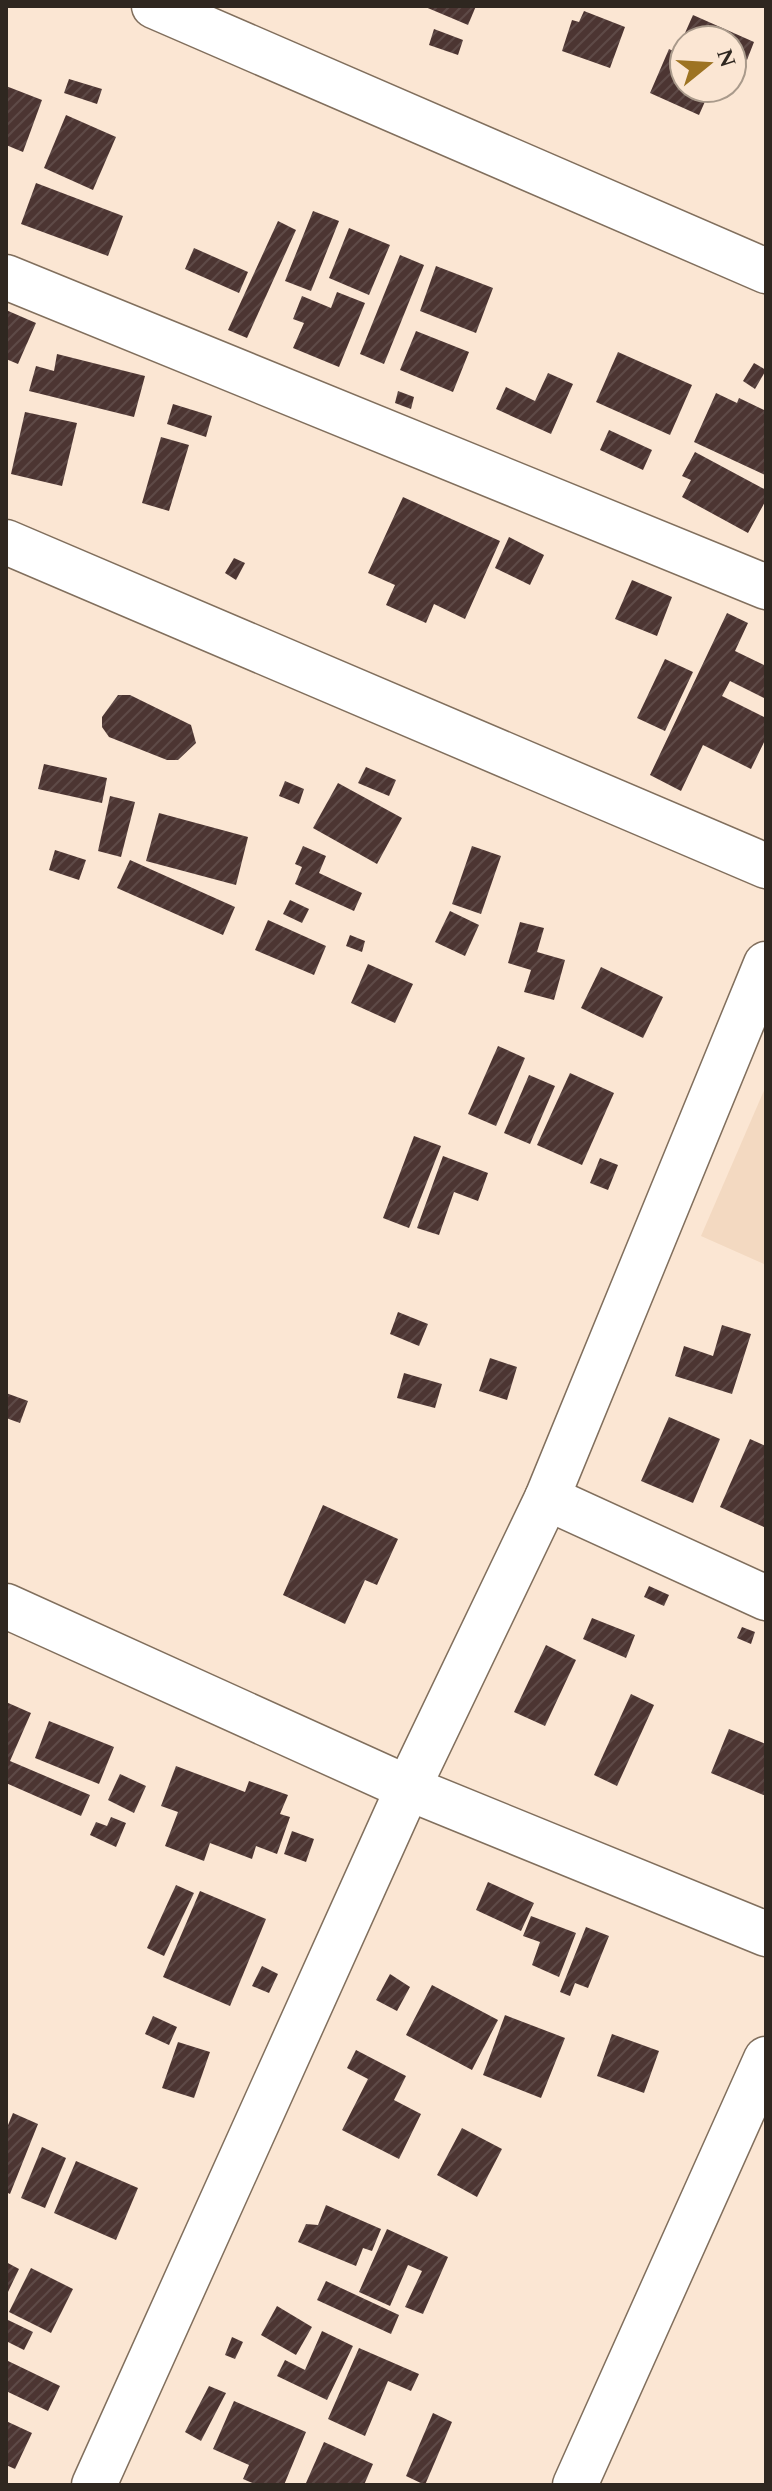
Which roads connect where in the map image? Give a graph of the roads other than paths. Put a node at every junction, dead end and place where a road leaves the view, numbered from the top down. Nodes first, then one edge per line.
1 (154, 6) edge
2 (766, 271) edge
3 (6, 277) edge
4 (6, 542) edge
5 (766, 587) edge
6 (766, 866) edge
7 (766, 964) edge
8 (547, 1498) junction
9 (766, 1598) edge
10 (6, 1606) edge
11 (408, 1788) junction
12 (766, 1934) edge
13 (766, 2059) edge
14 (94, 2485) edge
15 (575, 2485) edge

1 - 2 street
3 - 5 street
4 - 6 street
7 - 8 street
8 - 9 street
8 - 11 street
10 - 11 street
11 - 12 street
11 - 14 street
13 - 15 street

